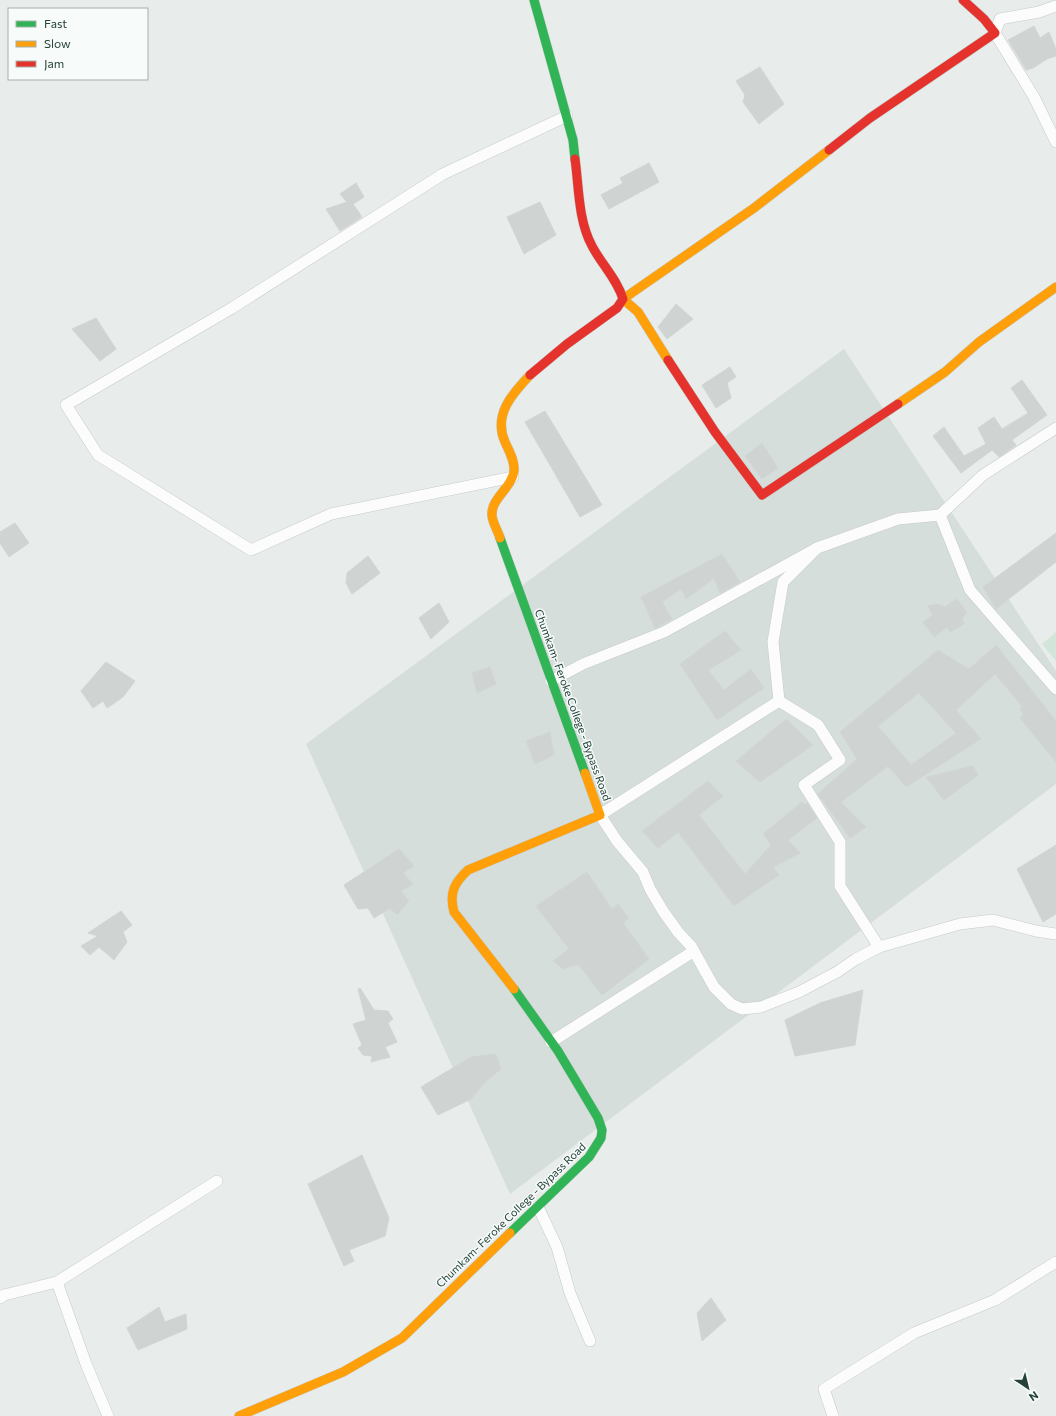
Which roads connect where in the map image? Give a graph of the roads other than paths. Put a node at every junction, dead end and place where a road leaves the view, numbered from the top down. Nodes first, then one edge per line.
1 (534, 0) edge
2 (963, 0) edge
3 (1056, 6) edge
4 (995, 33) junction
5 (567, 116) junction
6 (1056, 142) edge
7 (1056, 287) edge
8 (623, 299) junction
9 (1056, 428) edge
10 (513, 477) junction
11 (940, 515) junction
12 (817, 548) junction
13 (551, 681) junction
14 (1056, 689) edge
15 (779, 701) junction
16 (600, 815) junction
17 (1056, 934) edge
18 (879, 947) junction
19 (694, 951) junction
20 (551, 1042) junction
21 (217, 1181) dead end
22 (538, 1207) junction
23 (1056, 1262) edge
24 (57, 1282) junction
25 (0, 1298) edge
26 (590, 1341) dead end
27 (108, 1416) edge
28 (239, 1416) edge
29 (833, 1416) edge

1 - 5 main road
2 - 4 main road
3 - 4 street
4 - 6 street
4 - 8 main road
5 - 8 main road
5 - 10 street
7 - 8 main road
8 - 10 main road
9 - 11 street
10 - 13 main road, Chumkam- Feroke College - Bypass Road
11 - 12 street
11 - 14 street
12 - 13 street
12 - 15 street
13 - 16 main road, Chumkam- Feroke College - Bypass Road
15 - 16 street
15 - 18 street
16 - 19 street
16 - 20 main road, Chumkam- Feroke College - Bypass Road
17 - 18 street
18 - 19 street
19 - 20 street
20 - 22 main road, Chumkam- Feroke College - Bypass Road
21 - 24 street
22 - 26 street
22 - 28 main road, Chumkam- Feroke College - Bypass Road
23 - 29 street
24 - 25 street
24 - 27 street

